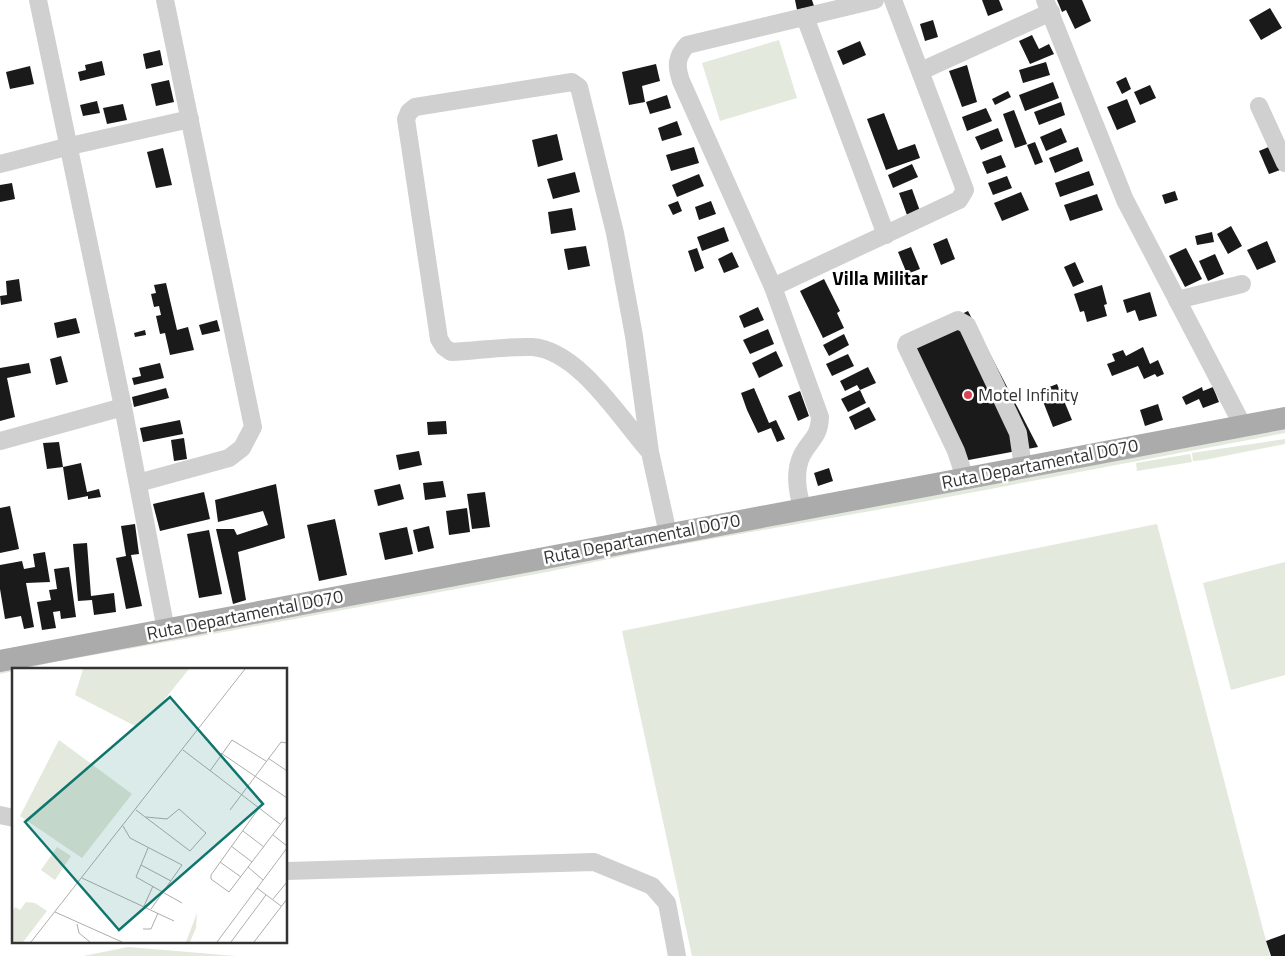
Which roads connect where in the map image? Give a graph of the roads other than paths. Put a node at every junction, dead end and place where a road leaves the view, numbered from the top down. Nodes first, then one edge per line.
1 (38, 0) edge
2 (166, 0) edge
3 (875, 0) edge
4 (893, 0) edge
5 (1048, 6) edge
6 (805, 18) junction
7 (921, 71) junction
8 (1259, 106) dead end
9 (190, 119) junction
10 (70, 146) junction
11 (1285, 163) edge
12 (0, 164) edge
13 (886, 235) junction
14 (1242, 284) dead end
15 (773, 288) junction
16 (1177, 300) junction
17 (123, 407) junction
18 (1285, 418) edge
19 (1243, 426) junction
20 (0, 440) edge
21 (650, 452) junction
22 (1023, 467) junction
23 (965, 478) junction
24 (138, 483) junction
25 (803, 509) junction
26 (668, 534) junction
27 (166, 630) junction
28 (0, 661) edge
29 (288, 872) edge
30 (677, 956) edge

1 - 10 street
2 - 9 street
3 - 6 street
4 - 7 street
5 - 7 street
5 - 16 street
6 - 13 street
6 - 15 street
7 - 13 street
8 - 11 street
9 - 10 street
9 - 24 street
10 - 12 street
10 - 17 street
13 - 15 street
14 - 16 street
15 - 25 street
16 - 19 street
17 - 20 street
17 - 24 street
18 - 19 main road, Ruta Departamental D070
19 - 22 main road, Ruta Departamental D070
21 - 21 street
21 - 26 street
22 - 23 main road, Ruta Departamental D070
22 - 23 street
23 - 25 main road, Ruta Departamental D070
24 - 27 street
25 - 26 main road, Ruta Departamental D070
26 - 27 main road, Ruta Departamental D070
27 - 28 main road, Ruta Departamental D070
29 - 30 street

